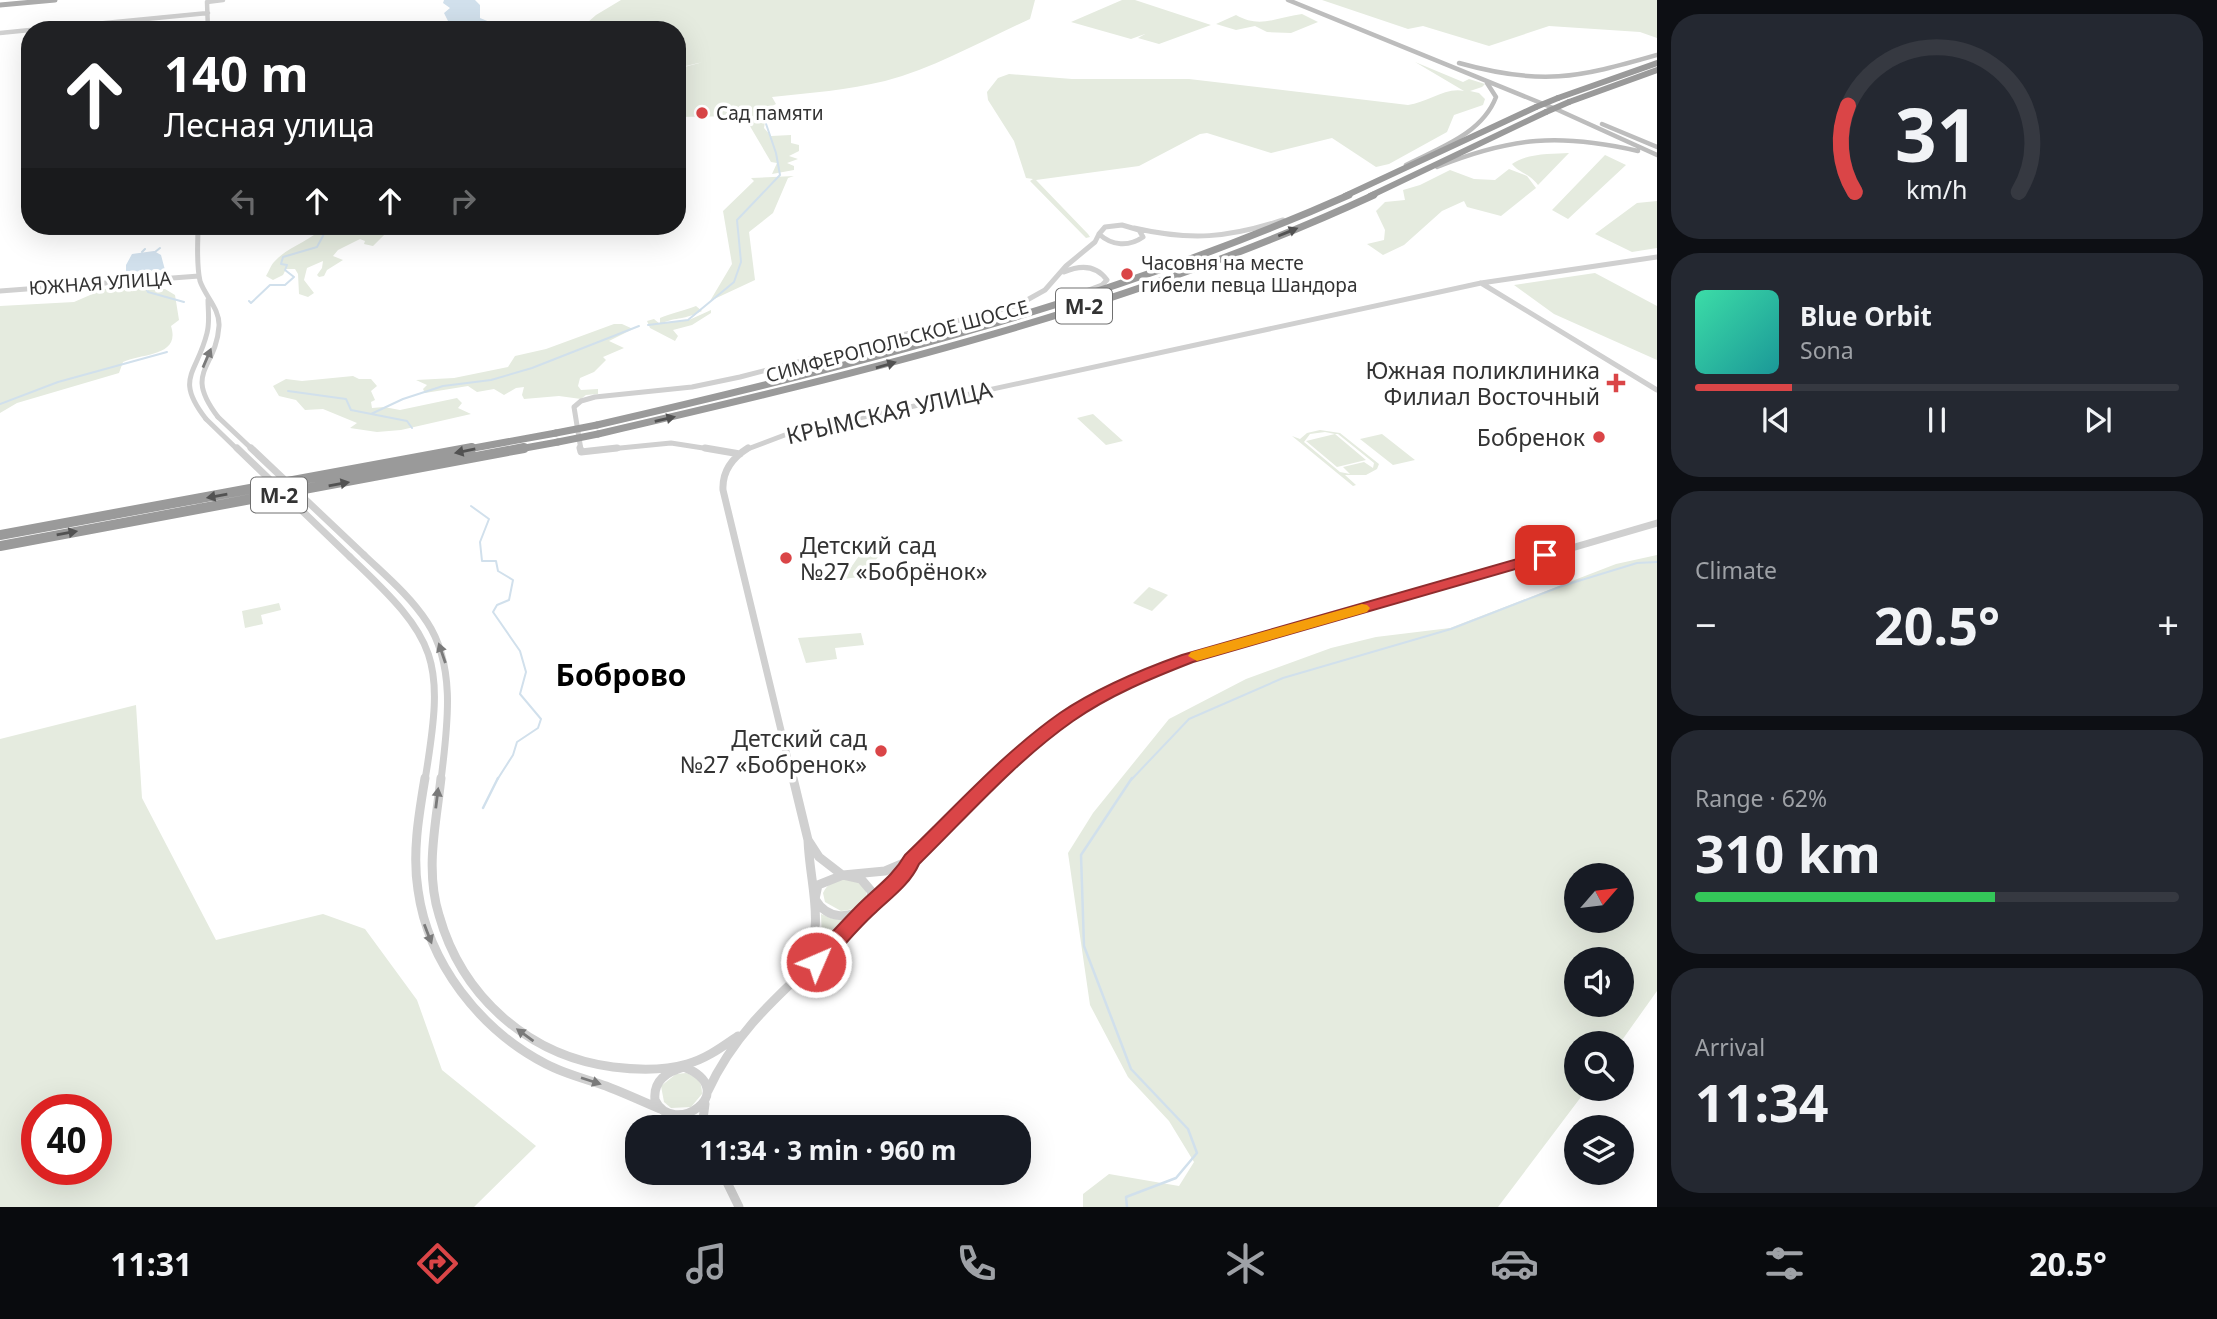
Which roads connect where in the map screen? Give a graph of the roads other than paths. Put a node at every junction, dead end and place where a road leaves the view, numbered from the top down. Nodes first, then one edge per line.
1 (25, 0) edge
2 (55, 0) edge
3 (223, 0) edge
4 (1287, 0) edge
5 (1296, 0) edge
6 (206, 1) edge
7 (0, 3) edge
8 (208, 13) junction
9 (125, 21) edge
10 (208, 21) edge
11 (21, 31) edge
12 (0, 33) edge
13 (1657, 55) edge
14 (1447, 60) junction
15 (1657, 62) edge
16 (1657, 70) edge
17 (1469, 73) junction
18 (1657, 148) edge
19 (1657, 156) edge
20 (1368, 186) junction
21 (1379, 192) junction
22 (1333, 202) junction
23 (1134, 228) junction
24 (1099, 234) junction
25 (198, 235) edge
26 (1657, 259) edge
27 (199, 276) junction
28 (1058, 276) junction
29 (1481, 283) junction
30 (0, 290) edge
31 (208, 299) junction
32 (1020, 316) junction
33 (1657, 390) edge
34 (598, 429) junction
35 (557, 438) junction
36 (740, 454) junction
37 (1657, 523) edge
38 (0, 535) edge
39 (0, 546) edge
40 (808, 840) junction
41 (911, 860) junction
42 (841, 874) junction
43 (815, 899) junction
44 (869, 906) junction
45 (797, 978) junction
46 (738, 1036) junction
47 (684, 1067) junction
48 (707, 1095) junction
49 (660, 1109) junction
50 (673, 1115) joint
51 (704, 1115) edge
52 (729, 1185) edge
53 (740, 1207) edge

1 - 7 main road
2 - 7 main road
3 - 6 street
4 - 17 main road
5 - 14 main road
6 - 8 street
8 - 9 street
8 - 10 street
11 - 12 street
13 - 14 main road
14 - 18 main road
15 - 20 highway, СИМФЕРОПОЛЬСКОЕ ШОССЕ / М-2, bridge
16 - 21 highway, СИМФЕРОПОЛЬСКОЕ ШОССЕ / М-2, bridge
17 - 19 main road
17 - 20 main road
19 - 21 main road
20 - 22 highway, СИМФЕРОПОЛЬСКОЕ ШОССЕ / М-2
34 -> 21 highway, СИМФЕРОПОЛЬСКОЕ ШОССЕ / М-2
22 - 23 street
22 - 32 highway, СИМФЕРОПОЛЬСКОЕ ШОССЕ / М-2
23 - 24 street
23 - 24 street
24 - 28 street
25 - 27 street
26 - 29 street, КРЫМСКАЯ УЛИЦА
27 - 30 street, ЮЖНАЯ УЛИЦА
27 - 31 street
28 - 32 street
28 - 36 street
29 - 33 street
29 - 36 street, КРЫМСКАЯ УЛИЦА
47 -> 31 street, bridge
31 -> 49 street, bridge
32 - 34 highway, СИМФЕРОПОЛЬСКОЕ ШОССЕ / М-2
34 - 35 highway, М-2, bridge
35 -> 38 highway, М-2
39 -> 35 highway, М-2
36 - 40 street
37 - 41 street
40 - 42 street
40 - 43 street
41 - 42 street
41 - 44 street
42 - 43 street
42 - 44 street
43 - 44 street
43 - 45 street
44 - 45 street
45 - 46 street
46 - 47 street
46 - 48 street
47 - 48 street
47 - 49 street
48 - 50 street
48 - 51 street
49 - 50 street
52 - 53 street

